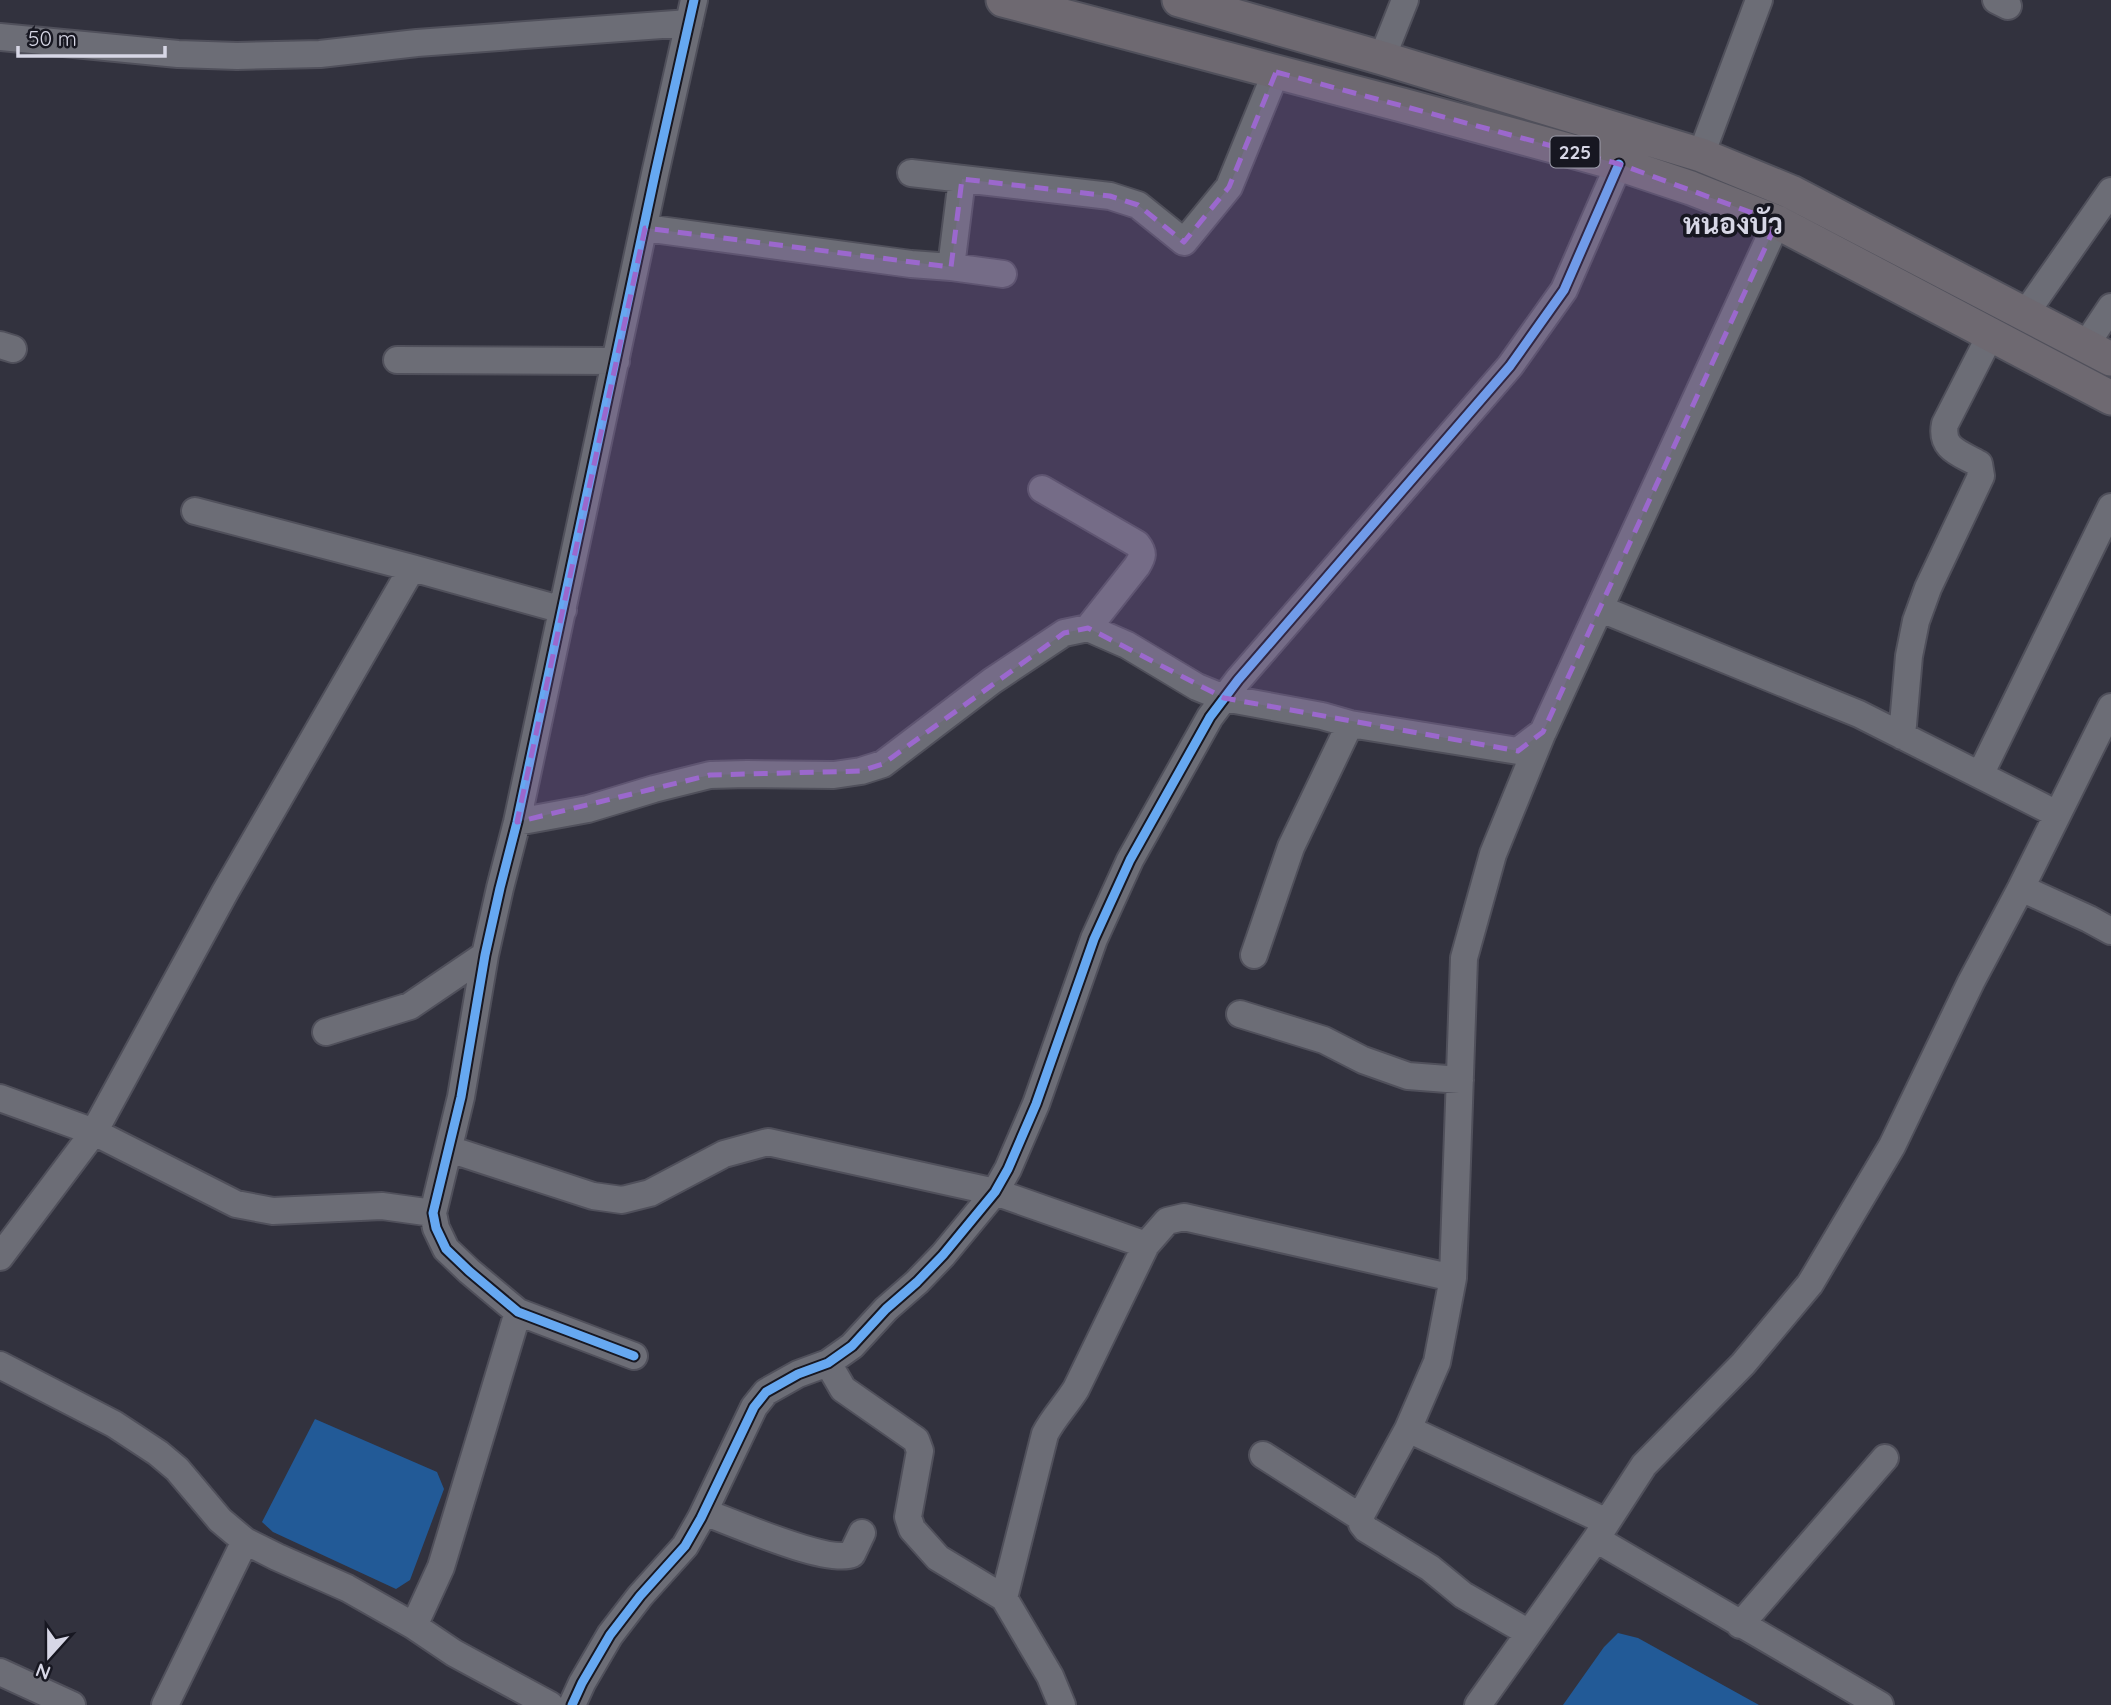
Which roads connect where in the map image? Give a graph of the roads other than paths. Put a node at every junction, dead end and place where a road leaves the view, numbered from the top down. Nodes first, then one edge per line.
1 (1003, 0) edge
2 (1179, 0) edge
3 (1405, 0) edge
4 (1759, 0) edge
5 (692, 12) edge
6 (0, 37) edge
7 (1382, 58) junction
8 (1276, 72) junction
9 (1701, 155) junction
10 (1619, 164) junction
11 (911, 173) dead end
12 (962, 179) junction
13 (2111, 191) edge
14 (1777, 222) junction
15 (645, 228) junction
16 (951, 267) junction
17 (1003, 274) dead end
18 (2111, 307) edge
19 (2025, 314) junction
20 (1990, 334) junction
21 (2098, 353) edge
22 (397, 360) dead end
23 (616, 361) junction
24 (2111, 398) edge
25 (1042, 489) dead end
26 (2111, 507) edge
27 (195, 511) dead end
28 (412, 568) junction
29 (563, 610) junction
30 (1601, 610) junction
31 (1088, 628) junction
32 (1224, 698) junction
33 (2111, 707) edge
34 (1350, 724) junction
35 (1543, 732) junction
36 (1902, 736) junction
37 (1980, 775) junction
38 (2057, 814) junction
39 (517, 822) junction
40 (2021, 888) junction
41 (2111, 931) edge
42 (485, 955) junction
43 (1254, 955) dead end
44 (1240, 1014) dead end
45 (326, 1032) dead end
46 (1460, 1080) junction
47 (0, 1098) edge
48 (94, 1132) junction
49 (449, 1149) junction
50 (995, 1192) junction
51 (433, 1213) junction
52 (1146, 1245) junction
53 (0, 1257) edge
54 (1453, 1278) junction
55 (518, 1312) junction
56 (634, 1356) dead end
57 (828, 1363) junction
58 (0, 1365) edge
59 (1408, 1429) junction
60 (1263, 1455) dead end
61 (1885, 1458) dead end
62 (704, 1512) junction
63 (1360, 1517) junction
64 (1601, 1530) junction
65 (862, 1532) dead end
66 (245, 1541) junction
67 (1004, 1598) junction
68 (1740, 1625) junction
69 (414, 1626) junction
70 (1529, 1633) junction
71 (0, 1672) edge
72 (72, 1705) edge
73 (164, 1705) edge
74 (550, 1705) edge
75 (572, 1705) edge
76 (1062, 1705) edge
77 (1478, 1705) edge
78 (1880, 1705) edge

1 - 8 main road, 225
2 - 7 main road, 225
3 - 7 street
4 - 9 street
5 - 6 street
5 - 15 street
7 - 9 main road, 225
8 - 10 main road, 225
8 - 12 street
9 - 19 main road, 225
10 - 14 main road, 225
10 - 32 street
11 - 12 street
12 - 16 street
13 - 19 street
14 - 20 main road, 225
14 - 30 street
15 - 16 street
15 - 23 street
16 - 17 street
18 - 21 street
19 - 21 main road, 225
20 - 24 main road, 225
20 - 36 street
22 - 23 street
23 - 29 street
25 - 31 street
26 - 37 street
27 - 28 street
28 - 29 street
28 - 48 street
29 - 39 street
30 - 35 street
30 - 36 street
31 - 32 street
31 - 39 street
32 - 34 street
32 - 50 street
33 - 38 street
34 - 35 street
34 - 43 street
35 - 46 street
36 - 37 street
37 - 38 street
38 - 40 street
39 - 42 street
40 - 41 street
40 - 64 street
42 - 45 street
42 - 49 street
44 - 46 street
46 - 54 street
47 - 48 street
48 - 51 street
48 - 53 street
49 - 50 street
49 - 51 street
50 - 52 street
50 - 57 street
51 - 55 street
52 - 54 street
52 - 67 street
54 - 59 street
55 - 56 street
55 - 69 street
57 - 62 street
57 - 67 street
58 - 66 street
59 - 63 street
59 - 64 street
60 - 63 street
61 - 68 street
62 - 65 street
62 - 75 street
63 - 70 street
64 - 68 street
64 - 70 street
66 - 69 street
66 - 73 street
67 - 76 street
68 - 78 street
69 - 74 street
70 - 77 street
71 - 72 street

